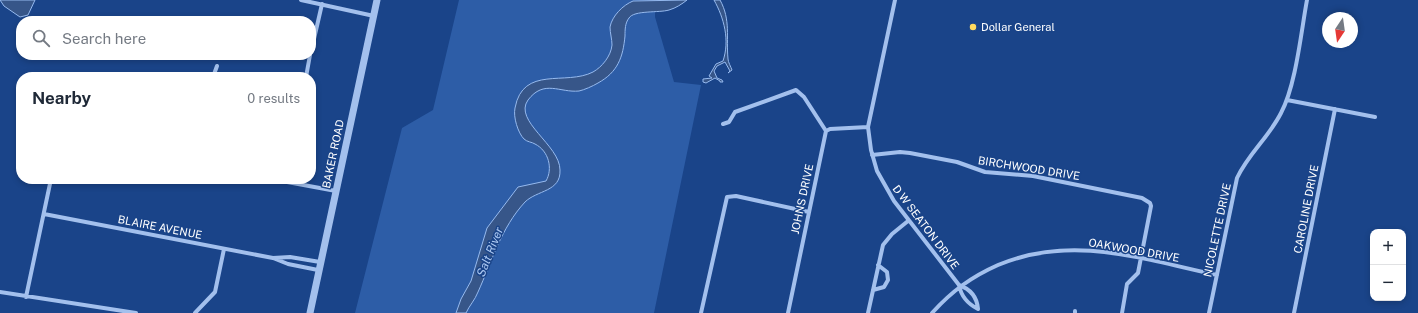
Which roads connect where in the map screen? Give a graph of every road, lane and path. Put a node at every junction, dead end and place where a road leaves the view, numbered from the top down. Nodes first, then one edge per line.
1 (301, 0) edge
2 (377, 0) edge
3 (895, 0) edge
4 (1307, 0) edge
5 (322, 4) junction
6 (374, 16) junction
7 (316, 31) edge
8 (310, 60) edge
9 (217, 66) dead end
10 (215, 72) edge
11 (307, 72) edge
12 (1287, 100) junction
13 (1336, 109) junction
14 (1375, 117) dead end
15 (723, 124) dead end
16 (868, 127) junction
17 (826, 131) junction
18 (872, 155) junction
19 (50, 184) edge
20 (298, 184) edge
21 (336, 191) junction
22 (809, 212) junction
23 (44, 214) junction
24 (908, 221) junction
25 (224, 249) junction
26 (273, 258) junction
27 (1140, 259) junction
28 (878, 265) junction
29 (319, 266) junction
30 (1217, 274) junction
31 (959, 285) junction
32 (873, 290) junction
33 (0, 292) edge
34 (26, 297) junction
35 (978, 311) edge
36 (136, 313) edge
37 (196, 313) edge
38 (310, 313) edge
39 (702, 313) edge
40 (788, 313) edge
41 (868, 313) edge
42 (932, 313) edge
43 (1122, 313) edge
44 (1209, 313) edge
45 (1294, 313) edge

1 - 5 street
2 - 6 street, BAKER ROAD
3 - 16 street, D W SEATON DRIVE
4 - 12 street, NICOLETTE DRIVE
5 - 6 street
5 - 7 street
6 - 21 street, BAKER ROAD
8 - 11 street
9 - 10 street
12 - 13 street
12 - 30 street, NICOLETTE DRIVE
13 - 14 street
13 - 45 street, CAROLINE DRIVE
15 - 17 street
16 - 17 street
16 - 18 street, D W SEATON DRIVE
17 - 22 street, JOHNS DRIVE
18 - 24 street, D W SEATON DRIVE
18 - 27 street, BIRCHWOOD DRIVE
19 - 23 street
20 - 21 street
21 - 29 street, BAKER ROAD
22 - 39 street
22 - 40 street, JOHNS DRIVE
23 - 25 street, BLAIRE AVENUE
23 - 34 street
24 - 28 street
24 - 31 street, D W SEATON DRIVE
25 - 26 street, BLAIRE AVENUE
25 - 37 street
26 - 29 street, BLAIRE AVENUE
26 - 29 street, BLAIRE AVENUE
27 - 30 street, OAKWOOD DRIVE
27 - 31 street, OAKWOOD DRIVE
27 - 43 street
28 - 32 street
28 - 32 street
29 - 38 street, BAKER ROAD
30 - 44 street, NICOLETTE DRIVE
31 - 35 street
31 - 35 street
31 - 42 street, D W SEATON DRIVE
32 - 41 street
33 - 34 street
34 - 36 street

